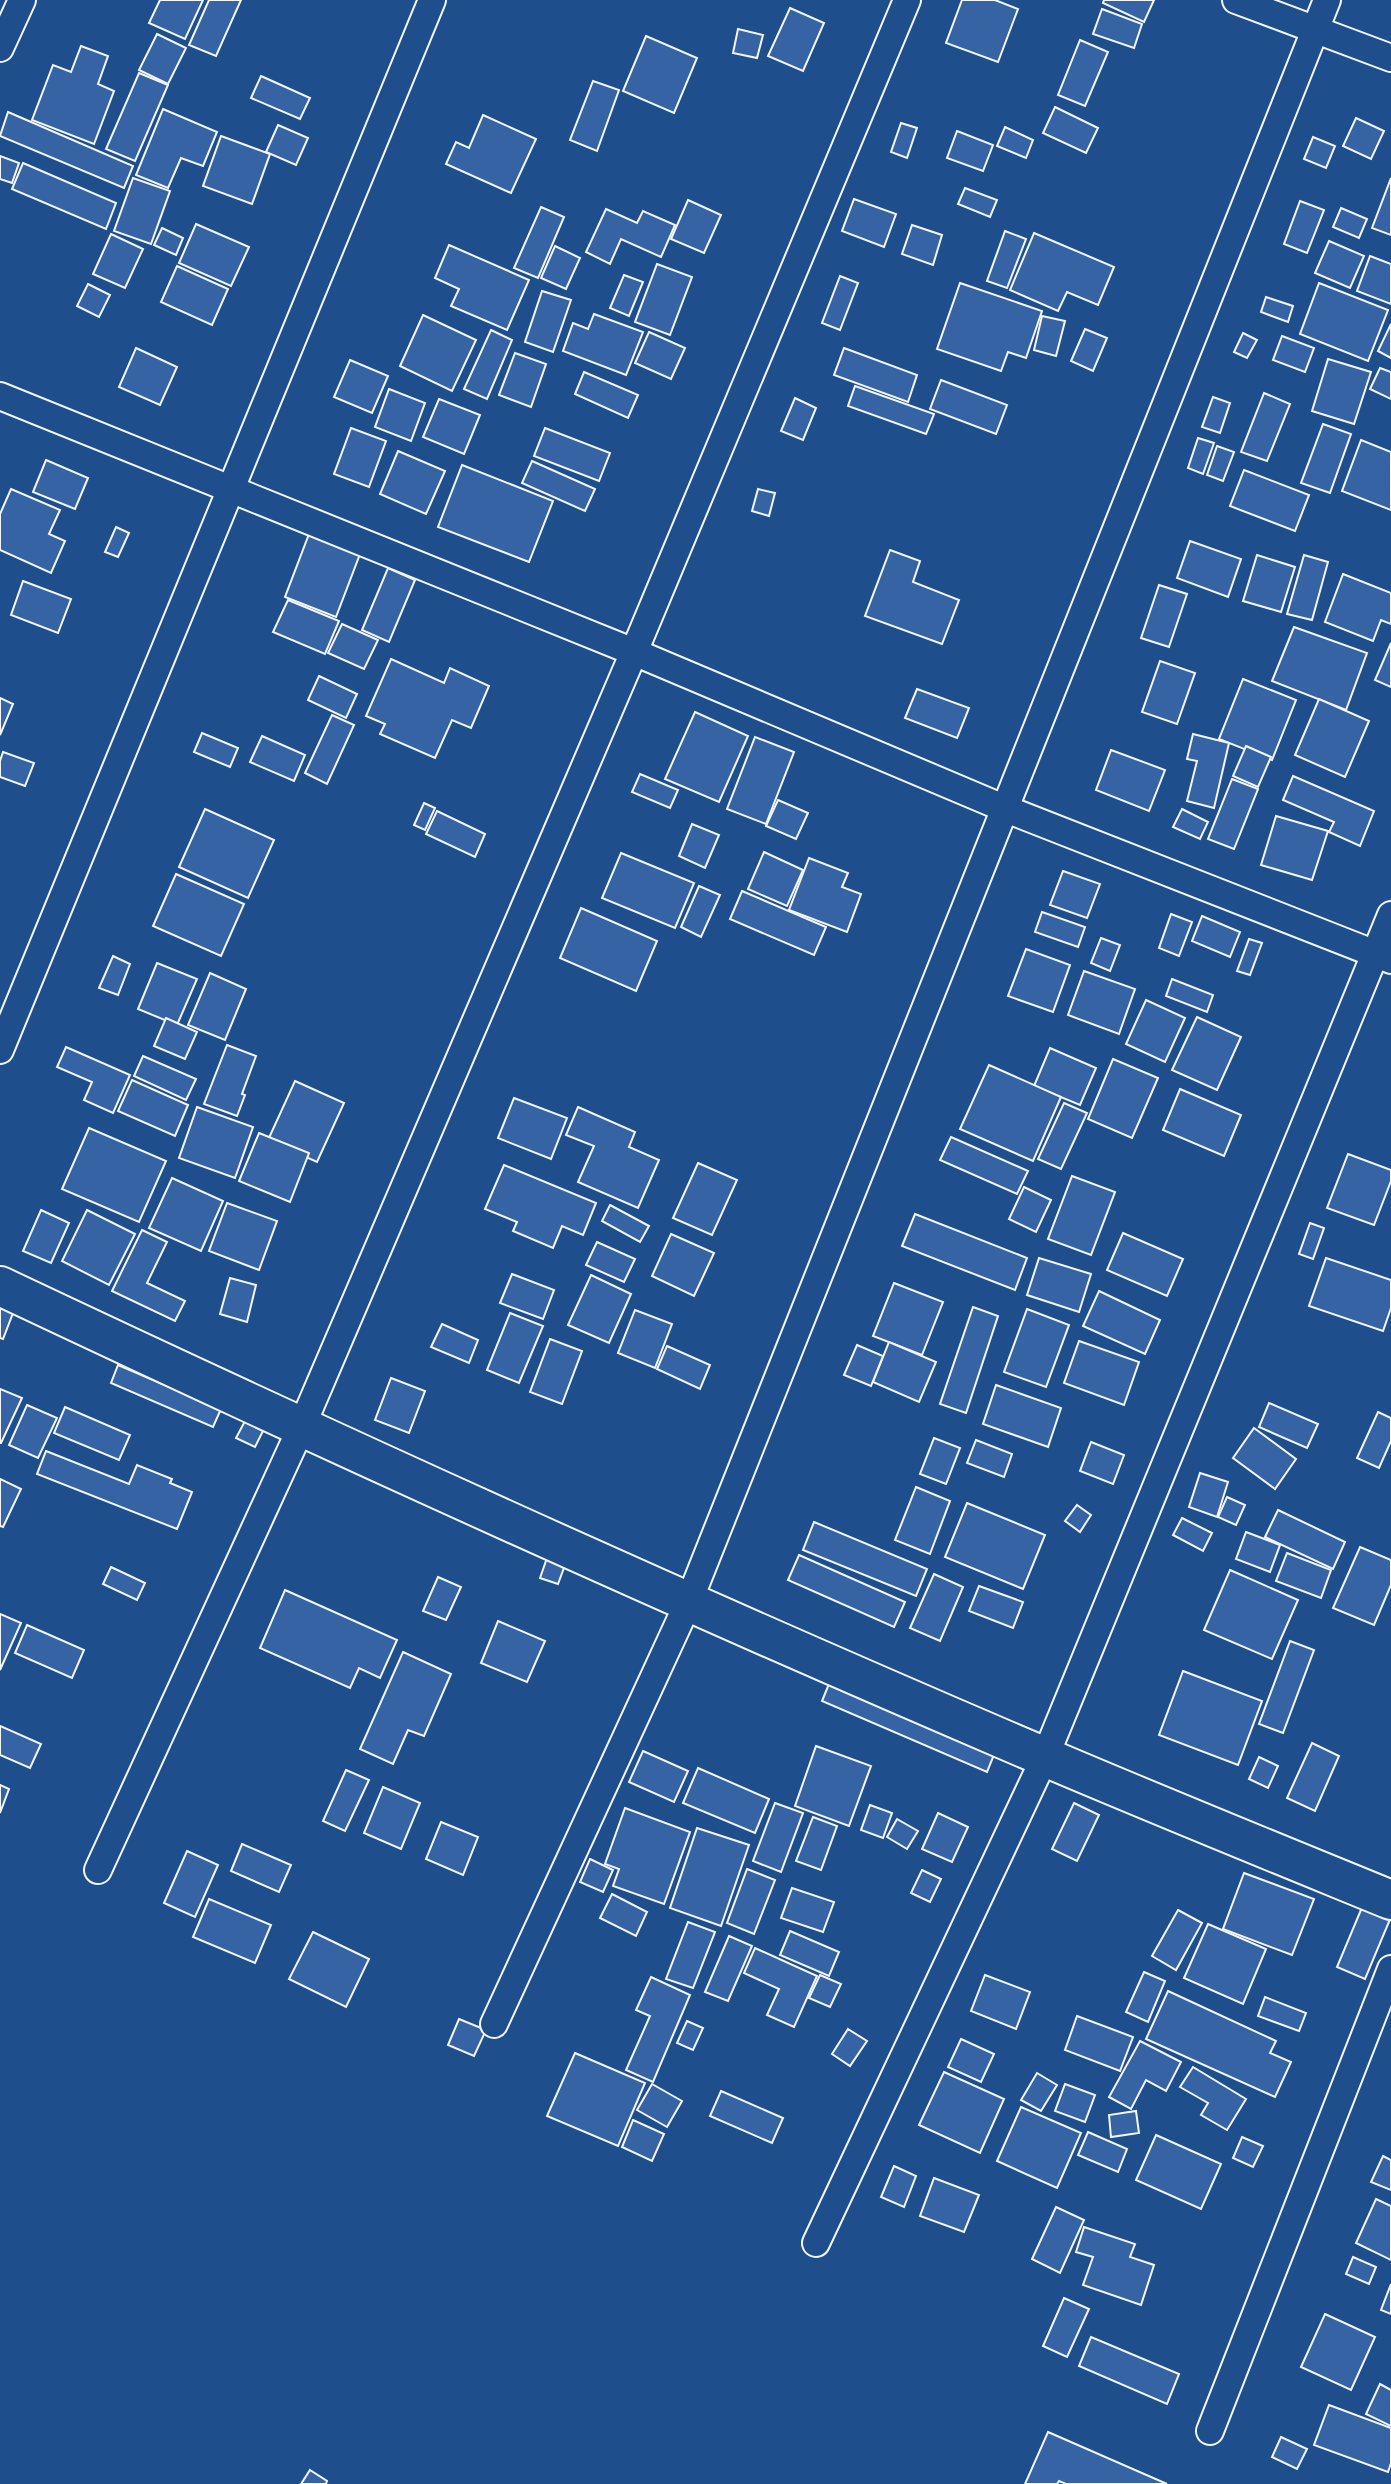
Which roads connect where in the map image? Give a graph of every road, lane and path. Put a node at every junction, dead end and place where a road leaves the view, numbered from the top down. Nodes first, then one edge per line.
1 (22, 0) edge
2 (432, 0) edge
3 (907, 0) edge
4 (1236, 0) edge
5 (1327, 0) edge
6 (1313, 30) junction
7 (0, 48) edge
8 (1391, 58) edge
9 (0, 396) edge
10 (230, 490) junction
11 (634, 652) junction
12 (1006, 809) junction
13 (1391, 915) edge
14 (1383, 958) edge
15 (0, 1050) edge
16 (0, 1286) edge
17 (302, 1428) junction
18 (689, 1601) junction
19 (1045, 1757) junction
20 (98, 1870) dead end
21 (1391, 1900) edge
22 (1391, 1969) edge
23 (494, 2024) dead end
24 (816, 2243) dead end
25 (1210, 2431) dead end

1 - 7 street
2 - 10 street
3 - 11 street
4 - 6 street
5 - 6 street
6 - 8 street
6 - 12 street
9 - 10 street
10 - 11 street
10 - 15 street
11 - 12 street
11 - 17 street
12 - 14 street
12 - 18 street
13 - 14 street
14 - 19 street
16 - 17 street
17 - 18 street
17 - 20 street
18 - 19 street
18 - 23 street
19 - 21 street
19 - 24 street
22 - 25 street

